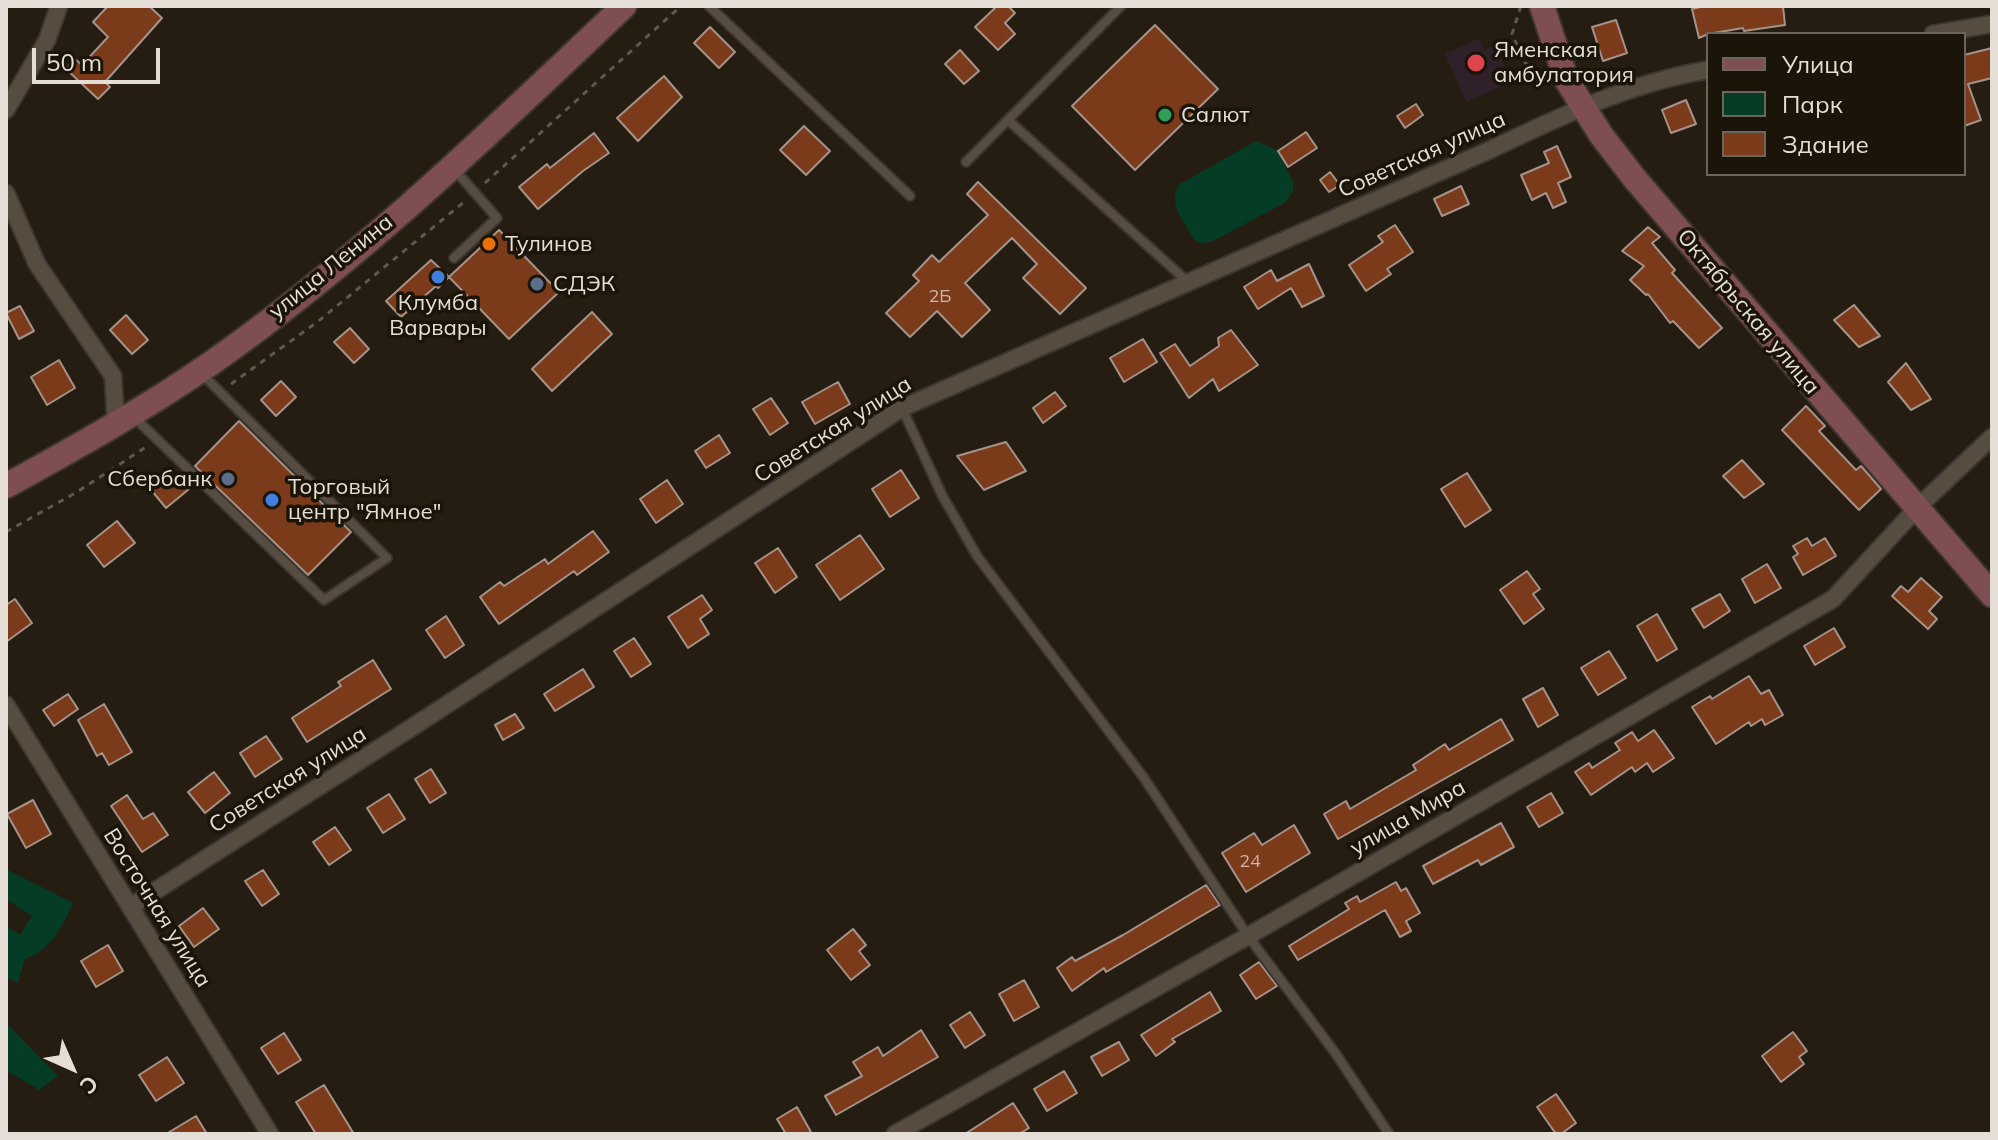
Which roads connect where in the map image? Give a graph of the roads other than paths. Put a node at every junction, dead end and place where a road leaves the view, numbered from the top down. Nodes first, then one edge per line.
1 (59, 6) edge
2 (624, 6) edge
3 (709, 6) edge
4 (1121, 6) edge
5 (1542, 6) edge
6 (1992, 24) edge
7 (1945, 32) edge
8 (1706, 70) edge
9 (1582, 106) junction
10 (6, 110) edge
11 (1008, 120) junction
12 (966, 162) dead end
13 (452, 166) junction
14 (6, 193) edge
15 (910, 196) dead end
16 (454, 258) dead end
17 (1189, 282) junction
18 (199, 371) junction
19 (902, 408) junction
20 (124, 419) junction
21 (1992, 437) edge
22 (6, 486) edge
23 (1918, 507) junction
24 (1992, 595) edge
25 (6, 705) edge
26 (130, 907) junction
27 (1248, 936) junction
28 (270, 1134) edge
29 (895, 1134) edge
30 (1389, 1134) edge

1 - 10 street
2 - 13 street, улица Ленина
3 - 15 lane
4 - 11 lane
5 - 9 street, Октябрьская улица
6 - 7 street
8 - 9 street, Советская улица
9 - 17 street, Советская улица
9 - 23 street, Октябрьская улица
11 - 12 lane
11 - 17 lane
13 - 16 lane
13 - 18 street, улица Ленина
14 - 20 street
17 - 19 street, Советская улица
18 - 20 street, улица Ленина
18 - 20 lane
19 - 26 street, Советская улица
19 - 27 lane
20 - 22 street, улица Ленина
21 - 23 street, улица Мира
23 - 24 street, Октябрьская улица
23 - 27 street, улица Мира
25 - 26 street, Восточная улица
26 - 28 street, Восточная улица
27 - 29 street, улица Мира
27 - 30 lane

